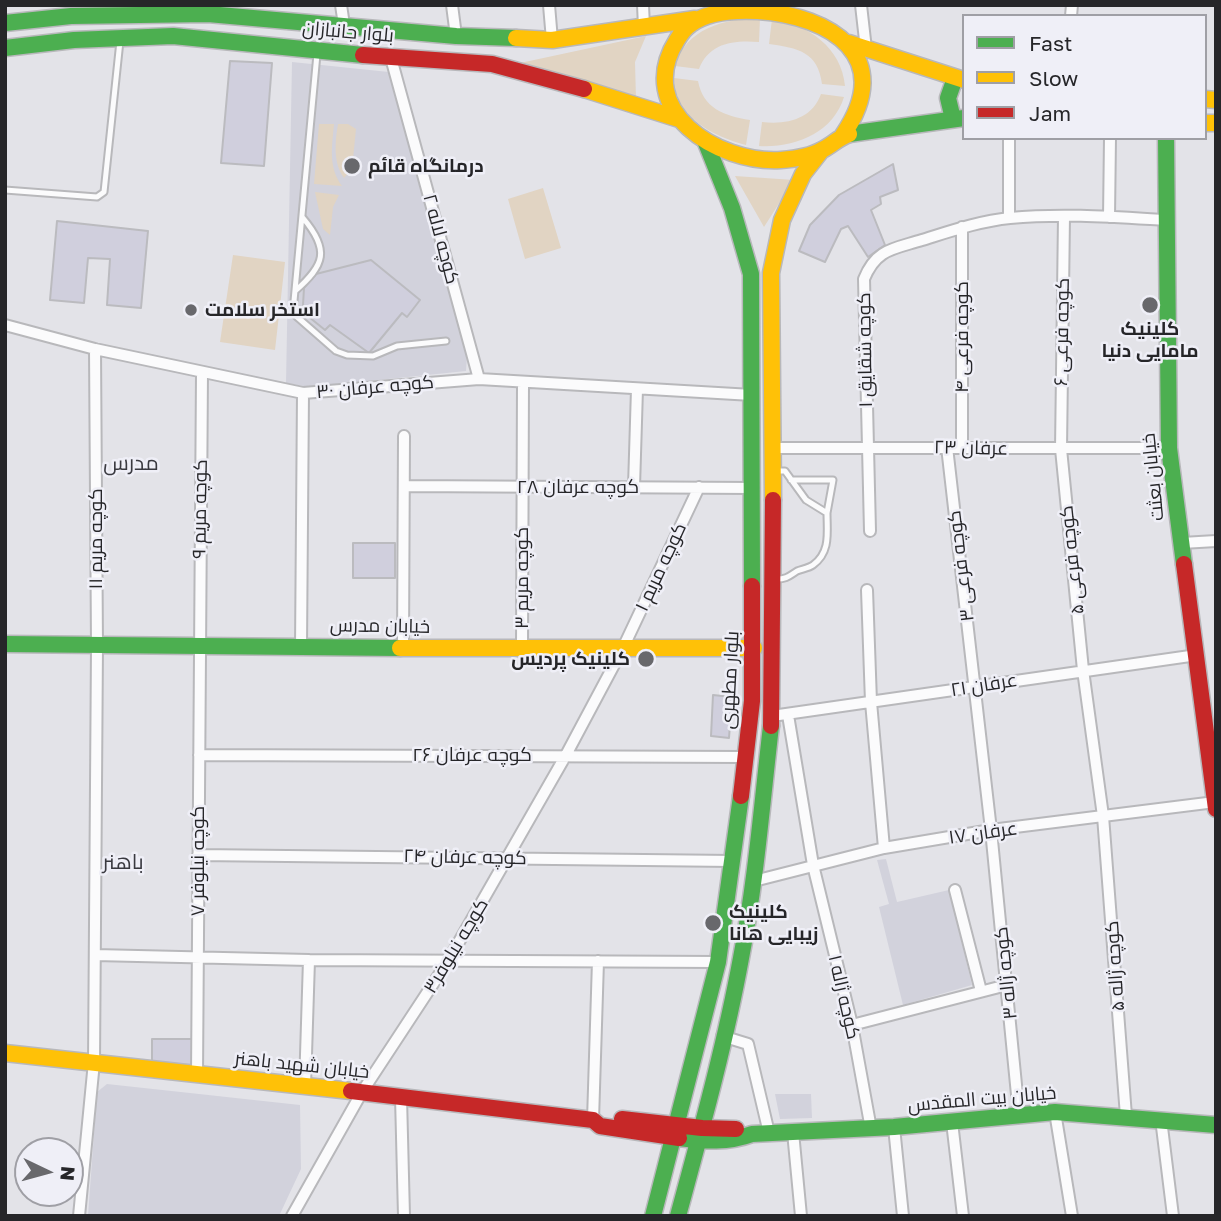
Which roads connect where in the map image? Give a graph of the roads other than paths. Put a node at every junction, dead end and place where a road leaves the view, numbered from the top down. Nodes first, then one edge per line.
1 (341, 5) edge
2 (452, 5) edge
3 (549, 5) edge
4 (643, 5) edge
5 (811, 5) edge
6 (861, 5) edge
7 (205, 8) edge
8 (714, 9) edge
9 (33, 13) edge
10 (695, 19) junction
11 (5, 23) edge
12 (820, 23) junction
13 (344, 25) junction
14 (645, 27) junction
15 (456, 36) junction
16 (121, 38) junction
17 (494, 39) junction
18 (552, 40) junction
19 (849, 43) junction
20 (5, 48) edge
21 (866, 49) junction
22 (317, 51) junction
23 (391, 58) junction
24 (492, 64) junction
25 (960, 79) edge
26 (679, 119) junction
27 (958, 119) edge
28 (843, 135) junction
29 (1009, 140) edge
30 (1110, 140) edge
31 (1166, 140) edge
32 (706, 143) junction
33 (821, 151) junction
34 (5, 190) edge
35 (1064, 216) junction
36 (302, 217) junction
37 (1109, 217) junction
38 (1009, 218) junction
39 (1166, 220) junction
40 (962, 227) junction
41 (760, 246) junction
42 (295, 290) junction
43 (5, 325) edge
44 (446, 341) dead end
45 (94, 349) junction
46 (202, 373) junction
47 (479, 379) junction
48 (523, 382) junction
49 (637, 389) junction
50 (303, 393) junction
51 (752, 395) junction
52 (404, 436) dead end
53 (947, 447) junction
54 (962, 447) junction
55 (772, 448) junction
56 (867, 448) junction
57 (1169, 448) junction
58 (1061, 449) junction
59 (773, 471) junction
60 (791, 480) junction
61 (404, 486) junction
62 (634, 487) junction
63 (699, 487) junction
64 (522, 488) junction
65 (753, 488) junction
66 (827, 513) junction
67 (870, 531) dead end
68 (1216, 541) edge
69 (1182, 543) junction
70 (774, 580) junction
71 (867, 590) dead end
72 (5, 644) edge
73 (97, 646) junction
74 (199, 646) junction
75 (301, 647) junction
76 (402, 648) junction
77 (522, 648) junction
78 (624, 648) junction
79 (754, 648) junction
80 (1197, 654) junction
81 (1083, 670) junction
82 (975, 686) junction
83 (871, 702) junction
84 (780, 716) junction
85 (198, 755) junction
86 (566, 755) junction
87 (746, 757) junction
88 (1215, 805) edge
89 (1103, 817) junction
90 (991, 831) junction
91 (884, 848) junction
92 (198, 855) junction
93 (509, 858) junction
94 (733, 861) junction
95 (813, 865) junction
96 (754, 881) junction
97 (955, 890) dead end
98 (95, 955) junction
99 (198, 958) junction
100 (309, 960) junction
101 (448, 961) junction
102 (598, 961) junction
103 (718, 962) junction
104 (1007, 985) junction
105 (981, 991) junction
106 (852, 1025) junction
107 (722, 1036) junction
108 (5, 1053) edge
109 (94, 1062) junction
110 (197, 1075) junction
111 (305, 1086) junction
112 (362, 1092) junction
113 (401, 1097) junction
114 (1055, 1112) junction
115 (1018, 1115) junction
116 (1126, 1116) junction
117 (1161, 1119) junction
118 (593, 1121) junction
119 (953, 1122) junction
120 (1216, 1125) edge
121 (894, 1127) junction
122 (871, 1129) junction
123 (676, 1131) junction
124 (793, 1132) junction
125 (769, 1133) junction
126 (700, 1134) junction
127 (79, 1216) edge
128 (292, 1216) edge
129 (404, 1216) edge
130 (653, 1216) edge
131 (678, 1216) edge
132 (801, 1216) edge
133 (903, 1216) edge
134 (963, 1216) edge
135 (1072, 1216) edge
136 (1172, 1216) edge

1 - 13 street
2 - 15 street
3 - 18 street
4 - 14 street
5 - 12 street
6 - 21 street
7 - 9 street, بلوار جانبازان
7 - 13 street, بلوار جانبازان
8 - 10 street
8 - 12 street
9 - 11 street, بلوار جانبازان
10 - 14 street, بلوار جانبازان
10 - 26 street
12 - 19 street
13 - 15 street, بلوار جانبازان
14 - 18 street, بلوار جانبازان
15 - 17 street, بلوار جانبازان
16 - 20 street, بلوار جانبازان
16 - 22 street, بلوار جانبازان
16 - 34 lane
17 - 18 street, بلوار جانبازان
17 - 24 street
19 - 21 street
19 - 28 street
21 - 25 street
22 - 23 street, بلوار جانبازان
22 - 36 lane
23 - 24 street, بلوار جانبازان
23 - 47 street, کوچه لاله ۲
24 - 26 street, بلوار جانبازان
25 - 27 street
26 - 32 street
27 - 28 street
28 - 33 street
29 - 38 street
30 - 37 street
31 - 39 street, خیابان بعثت
32 - 33 street
32 - 41 street, بلوار مطهری
33 - 41 street, بلوار مطهری
35 - 37 street, کوچه شقایق ۱
35 - 38 street, کوچه شقایق ۱
35 - 58 street, کوچه فرعی ۶
36 - 42 lane
36 - 42 lane
37 - 39 street, کوچه شقایق ۱
38 - 40 street, کوچه شقایق ۱
39 - 57 street, خیابان بعثت
40 - 54 street, کوچه فرعی ۴
40 - 56 street, کوچه شقایق ۱
41 - 51 street, بلوار مطهری
41 - 55 street, بلوار مطهری
42 - 44 lane
43 - 45 street, کوچه عرفان ۳۰
45 - 46 street, کوچه عرفان ۳۰
45 - 73 street, کوچه مریم ۱۱
46 - 50 street, کوچه عرفان ۳۰
46 - 74 street, کوچه مریم ۹
47 - 48 street, کوچه عرفان ۳۰
47 - 50 street, کوچه عرفان ۳۰
48 - 49 street, کوچه عرفان ۳۰
48 - 64 street, کوچه مریم ۳
49 - 51 street, کوچه عرفان ۳۰
49 - 62 street
50 - 75 street
51 - 65 street, بلوار مطهری
52 - 61 street
53 - 54 street, عرفان ۲۳
53 - 56 street, عرفان ۲۳
53 - 82 street, کوچه فرعی ۳
54 - 58 street, عرفان ۲۳
55 - 56 street, عرفان ۲۳
55 - 59 street, بلوار مطهری
56 - 67 street, کوچه شقایق ۱
57 - 58 street, عرفان ۲۳
57 - 69 street, خیابان بعثت
58 - 81 street, کوچه فرعی ۵
59 - 60 lane
59 - 70 street, بلوار مطهری
60 - 66 lane
60 - 66 lane
61 - 64 street, کوچه عرفان ۲۸
61 - 76 street
62 - 63 street, کوچه عرفان ۲۸
62 - 64 street, کوچه عرفان ۲۸
63 - 65 street, کوچه عرفان ۲۸
63 - 78 street, کوچه مریم ۱
64 - 77 street, کوچه مریم ۳
65 - 79 street, بلوار مطهری
66 - 70 lane
68 - 69 street
69 - 80 street, خیابان بعثت
70 - 84 street, بلوار مطهری
71 - 83 street
72 - 73 street, خیابان مدرس
73 - 74 street, خیابان مدرس
73 - 98 street, کوچه مریم ۱۱
74 - 75 street, خیابان مدرس
74 - 85 street, کوچه نیلوفر ۷
75 - 76 street, خیابان مدرس
76 - 77 street, خیابان مدرس
77 - 78 street, خیابان مدرس
78 - 79 street, خیابان مدرس
78 - 86 street, کوچه نیلوفر۳
79 - 87 street, بلوار مطهری
80 - 81 street, عرفان ۲۱
80 - 88 street, خیابان بعثت
81 - 82 street, عرفان ۲۱
81 - 89 street
82 - 83 street, عرفان ۲۱
82 - 90 street
83 - 84 street, عرفان ۲۱
83 - 91 street
84 - 95 street, کوچه ژاله ۱
84 - 96 street, بلوار مطهری
85 - 86 street, کوچه عرفان ۲۶
85 - 92 street, کوچه نیلوفر ۷
86 - 87 street, کوچه عرفان ۲۶
86 - 93 street, کوچه نیلوفر۳
87 - 94 street, بلوار مطهری
88 - 89 street, عرفان ۱۷
89 - 90 street, عرفان ۱۷
89 - 116 street, کوچه ژاله ۵
90 - 91 street, عرفان ۱۷
90 - 104 street, کوچه ژاله ۳
91 - 95 street, عرفان ۱۷
92 - 93 street, کوچه عرفان ۲۴
92 - 99 street, کوچه نیلوفر ۷
93 - 94 street, کوچه عرفان ۲۴
93 - 101 street, کوچه نیلوفر۳
94 - 103 street, بلوار مطهری
95 - 96 street, عرفان ۱۷
95 - 106 street, کوچه ژاله ۱
96 - 107 street, بلوار مطهری
97 - 105 street
98 - 99 street
98 - 109 street, کوچه مریم ۱۱
99 - 100 street
99 - 110 street, کوچه نیلوفر ۷
100 - 101 street
100 - 111 street
101 - 102 street
101 - 112 street, کوچه نیلوفر۳
102 - 103 street
102 - 118 street
103 - 123 street, بلوار مطهری
104 - 105 street
104 - 115 street, کوچه ژاله ۳
105 - 106 street
106 - 122 street, کوچه ژاله ۱
107 - 125 street
107 - 126 street, بلوار مطهری
108 - 109 street, خیابان شهید باهنر
109 - 110 street, خیابان شهید باهنر
109 - 127 street, کوچه مریم ۱۱
110 - 111 street, خیابان شهید باهنر
111 - 112 street, خیابان شهید باهنر
112 - 113 street, خیابان شهید باهنر
112 - 128 street, کوچه نیلوفر۳
113 - 118 street, خیابان شهید باهنر
113 - 129 street
114 - 115 street, خیابان بیت المقدس
114 - 116 street, خیابان بیت المقدس
114 - 135 street
115 - 119 street, خیابان بیت المقدس
116 - 117 street, خیابان بیت المقدس
117 - 120 street, خیابان بیت المقدس
117 - 136 street
118 - 123 street, خیابان شهید باهنر
119 - 121 street, خیابان بیت المقدس
119 - 134 street
121 - 122 street, خیابان بیت المقدس
121 - 133 street
122 - 124 street, خیابان بیت المقدس
123 - 126 street, خیابان بیت المقدس
123 - 130 street, بلوار مطهری
124 - 125 street, خیابان بیت المقدس
124 - 132 street
125 - 126 street, خیابان بیت المقدس
126 - 131 street, بلوار مطهری

